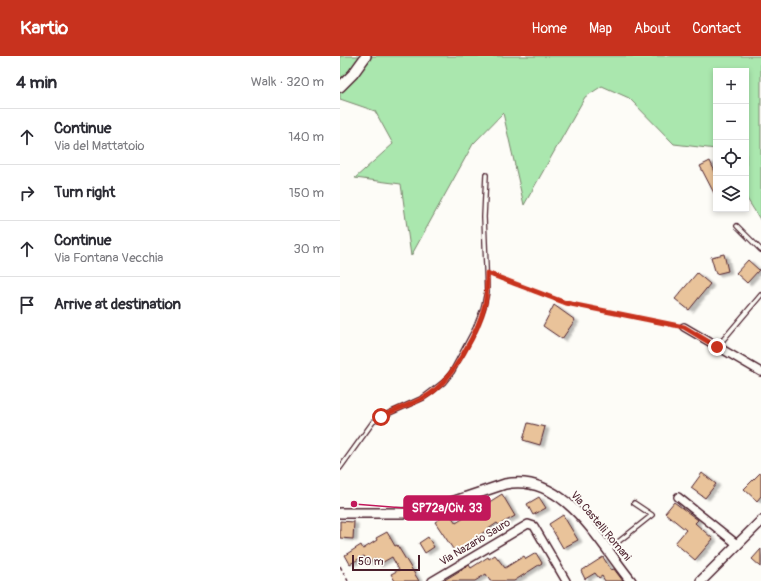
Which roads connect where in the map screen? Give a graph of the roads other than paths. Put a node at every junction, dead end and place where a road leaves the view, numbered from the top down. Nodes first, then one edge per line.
1 (366, 56) edge
2 (340, 87) edge
3 (486, 174) dead end
4 (737, 226) dead end
5 (761, 250) edge
6 (761, 294) edge
7 (684, 327) road end
8 (717, 347) junction
9 (761, 372) edge
10 (340, 468) edge
11 (678, 497) dead end
12 (634, 503) dead end
13 (340, 513) edge
14 (761, 522) edge
15 (738, 545) junction
16 (608, 551) junction
17 (432, 581) edge
18 (566, 581) edge
19 (631, 581) edge
20 (701, 581) edge

1 - 2 street
3 - 10 lane
4 - 5 lane
6 - 8 lane
7 - 8 street
8 - 9 street
11 - 15 street
12 - 16 lane
13 - 16 street, Via Castelli Romani
14 - 15 street
15 - 20 street
16 - 19 street, Via Castelli Romani
17 - 18 street, Via Nazario Sauro

